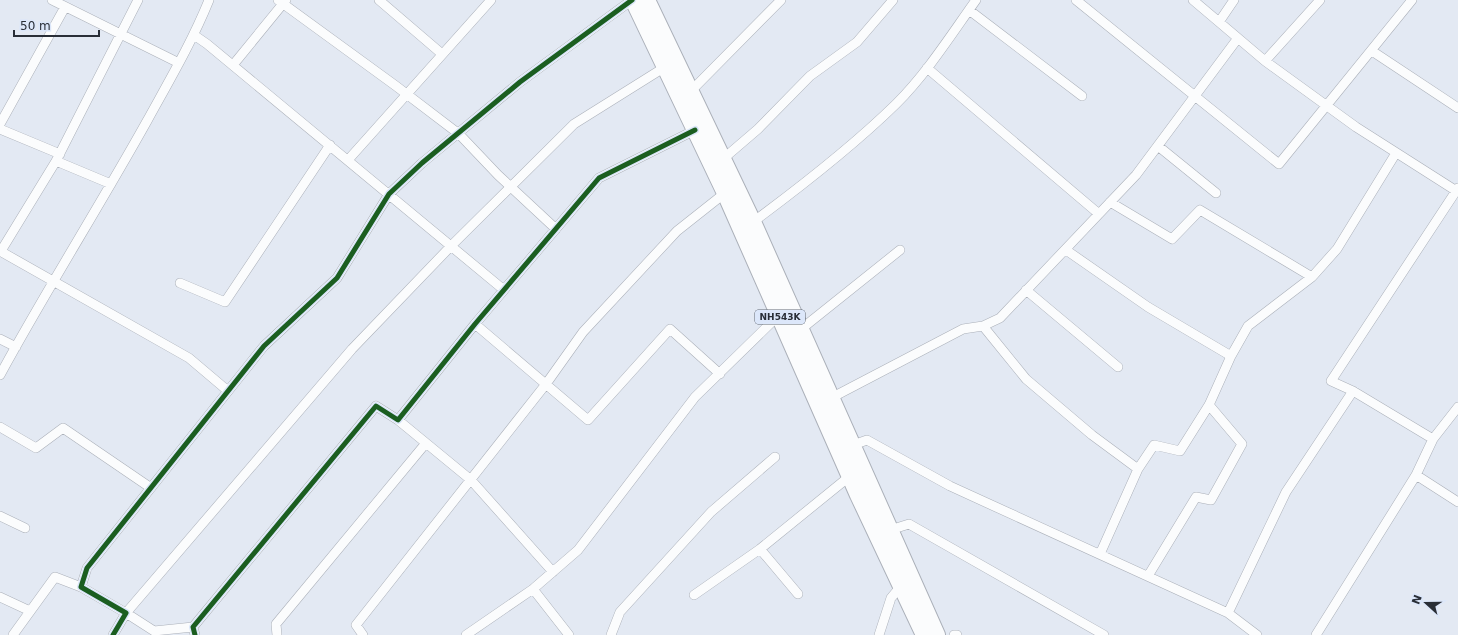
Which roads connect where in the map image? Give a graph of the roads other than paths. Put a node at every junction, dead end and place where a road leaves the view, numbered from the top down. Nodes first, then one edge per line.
1 (52, 0) edge
2 (138, 0) edge
3 (209, 0) edge
4 (379, 0) edge
5 (491, 0) edge
6 (632, 0) edge
7 (647, 0) edge
8 (781, 0) edge
9 (893, 0) edge
10 (976, 0) edge
11 (1076, 0) edge
12 (1193, 0) edge
13 (1234, 0) edge
14 (1320, 0) edge
15 (1412, 0) edge
16 (282, 1) edge
17 (65, 6) junction
18 (969, 10) junction
19 (1219, 22) junction
20 (121, 34) junction
21 (194, 35) junction
22 (1238, 38) junction
23 (1372, 51) junction
24 (442, 54) junction
25 (1265, 61) junction
26 (179, 63) junction
27 (233, 65) junction
28 (665, 67) junction
29 (927, 68) junction
30 (691, 91) junction
31 (406, 95) junction
32 (1082, 96) dead end
33 (1195, 96) junction
34 (1326, 106) junction
35 (1458, 108) edge
36 (0, 124) edge
37 (701, 127) junction
38 (0, 129) edge
39 (459, 134) junction
40 (330, 146) junction
41 (1158, 146) junction
42 (1396, 153) junction
43 (58, 158) junction
44 (723, 159) junction
45 (348, 160) junction
46 (111, 184) junction
47 (511, 187) junction
48 (1457, 190) edge
49 (725, 193) junction
50 (1216, 193) dead end
51 (389, 194) junction
52 (1110, 202) junction
53 (1099, 214) junction
54 (753, 222) junction
55 (556, 229) junction
56 (451, 246) junction
57 (900, 250) dead end
58 (1066, 250) junction
59 (0, 251) edge
60 (1312, 276) junction
61 (53, 281) junction
62 (180, 283) dead end
63 (504, 290) junction
64 (1026, 290) junction
65 (779, 315) junction
66 (475, 324) junction
67 (983, 326) junction
68 (800, 330) junction
69 (0, 339) edge
70 (16, 347) junction
71 (1231, 356) junction
72 (1118, 367) dead end
73 (720, 374) junction
74 (0, 375) edge
75 (546, 384) junction
76 (228, 391) junction
77 (1353, 391) junction
78 (825, 401) junction
79 (1209, 405) junction
80 (1458, 407) edge
81 (398, 420) junction
82 (0, 427) edge
83 (1433, 439) junction
84 (426, 443) junction
85 (852, 446) junction
86 (775, 456) dead end
87 (1138, 469) junction
88 (1416, 475) junction
89 (850, 476) junction
90 (471, 480) junction
91 (151, 488) junction
92 (1458, 502) edge
93 (0, 516) edge
94 (25, 528) dead end
95 (884, 533) junction
96 (760, 549) junction
97 (1100, 554) junction
98 (553, 572) junction
99 (1148, 576) junction
100 (901, 586) junction
101 (81, 587) junction
102 (533, 589) junction
103 (798, 594) dead end
104 (694, 595) dead end
105 (0, 597) edge
106 (30, 611) junction
107 (126, 613) junction
108 (1228, 613) junction
109 (194, 631) edge
110 (13, 635) edge
111 (113, 635) edge
112 (277, 635) edge
113 (363, 635) edge
114 (466, 635) edge
115 (569, 635) edge
116 (611, 635) edge
117 (879, 635) edge
118 (924, 635) edge
119 (937, 635) edge
120 (1104, 635) edge
121 (1256, 635) edge
122 (1316, 635) edge

1 - 17 street
2 - 20 street
3 - 21 street
4 - 24 street
5 - 24 street
6 - 28 highway, NH543K
6 - 39 street
7 - 30 highway, NH543K
8 - 30 street
9 - 44 street
10 - 18 street
11 - 33 street
12 - 19 street
13 - 19 street
14 - 25 street
15 - 23 street
16 - 27 street
16 - 31 street
17 - 20 street
17 - 36 street
18 - 29 street
18 - 32 street
19 - 22 street
20 - 26 street
20 - 43 street
21 - 26 street
21 - 27 street
22 - 25 street
22 - 33 street
23 - 34 street
23 - 35 street
24 - 31 street
25 - 34 street
26 - 46 street
27 - 40 street
28 - 37 highway, NH543K
28 - 47 street
29 - 53 street
29 - 54 street
30 - 37 highway, NH543K
31 - 39 street
31 - 45 street
33 - 34 street
33 - 41 street
34 - 42 street
37 - 44 highway, NH543K
37 - 49 highway, NH543K
37 - 55 street
38 - 43 street
39 - 47 street
39 - 51 street
40 - 45 street
40 - 62 street
41 - 50 street
41 - 52 street
42 - 48 street
42 - 60 street
43 - 46 street
43 - 59 street
44 - 54 highway, NH543K
45 - 51 street
46 - 61 street
47 - 55 street
47 - 56 street
48 - 77 street
49 - 65 highway, NH543K
49 - 75 street
51 - 56 street
51 - 76 street
52 - 53 street
52 - 60 street
53 - 58 street
54 - 68 highway, NH543K
55 - 63 street
56 - 63 street
56 - 107 street
57 - 68 street
58 - 64 street
58 - 71 street
59 - 61 street
60 - 71 street
61 - 70 street
61 - 76 street
63 - 66 street
64 - 67 street
64 - 72 street
65 - 73 street
65 - 78 highway, NH543K
66 - 75 street
66 - 81 street
67 - 78 street
67 - 87 street
68 - 78 highway, NH543K
69 - 70 street
70 - 74 street
71 - 79 street
73 - 75 street
73 - 98 street
75 - 90 street
76 - 91 street
77 - 83 street
77 - 108 street
78 - 85 highway, NH543K
78 - 89 highway, NH543K
79 - 87 street
79 - 99 street
80 - 83 street
81 - 84 street
81 - 109 street
82 - 91 street
83 - 88 street
84 - 90 street
84 - 112 street
85 - 95 highway, NH543K
85 - 97 street
86 - 116 street
87 - 97 street
88 - 92 street
88 - 122 street
89 - 95 highway, NH543K
89 - 96 street
90 - 98 street
90 - 113 street
91 - 101 street
93 - 94 street
95 - 100 highway, NH543K
95 - 119 highway, NH543K
95 - 120 street
96 - 103 street
96 - 104 street
97 - 99 street
98 - 102 street
99 - 108 street
100 - 117 street
100 - 118 highway, NH543K
101 - 106 street
101 - 107 street
102 - 114 street
102 - 115 street
105 - 106 street
106 - 110 street
107 - 109 street
107 - 111 street
108 - 121 street

